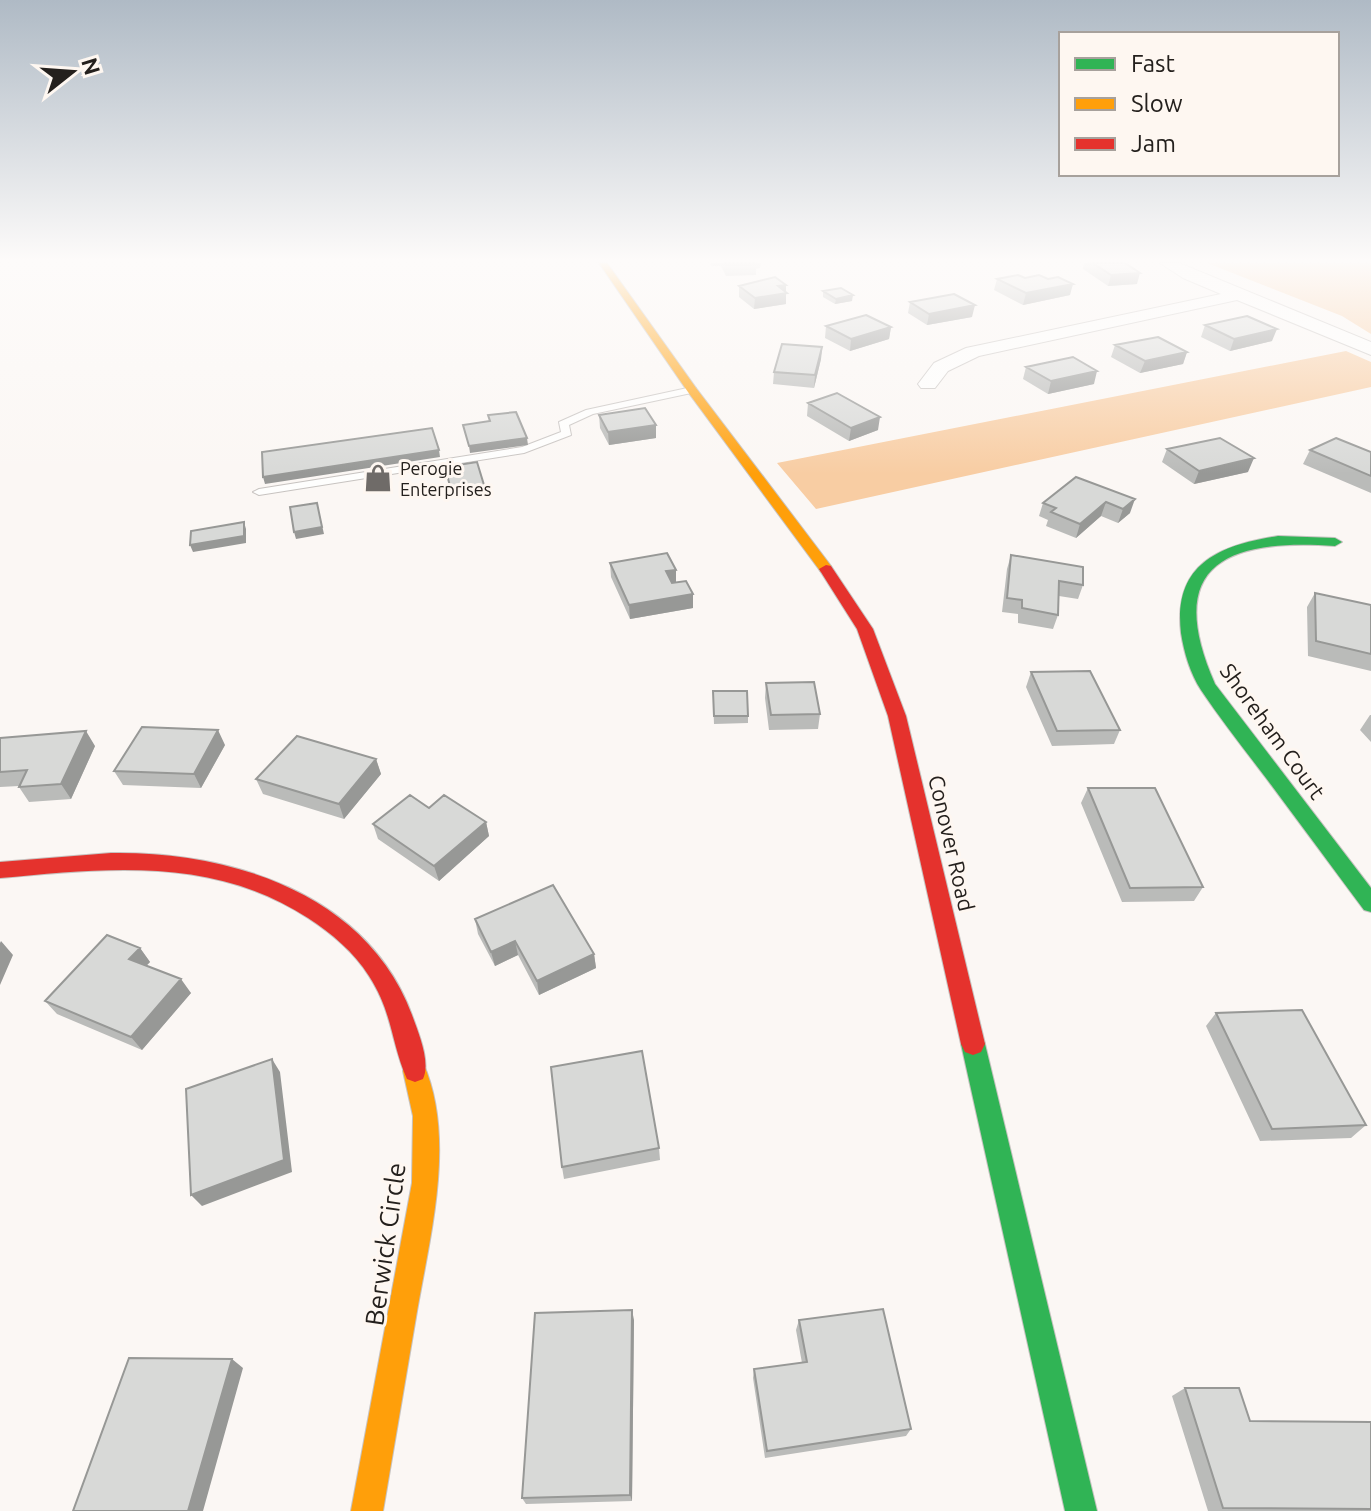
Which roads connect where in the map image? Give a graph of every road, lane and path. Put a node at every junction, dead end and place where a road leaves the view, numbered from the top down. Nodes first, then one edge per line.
1 (652, 334) edge
2 (1059, 334) edge
3 (1333, 334) edge
4 (1371, 349) edge
5 (928, 384) dead end
6 (692, 390) junction
7 (259, 492) dead end
8 (1335, 542) dead end
9 (0, 870) edge
10 (1371, 904) edge
11 (367, 1511) edge
12 (1081, 1511) edge

1 - 6 street, Conover Road
2 - 5 street
3 - 4 street
6 - 7 lane
6 - 12 street, Conover Road
8 - 10 street, Shoreham Court
9 - 11 street, Berwick Circle

